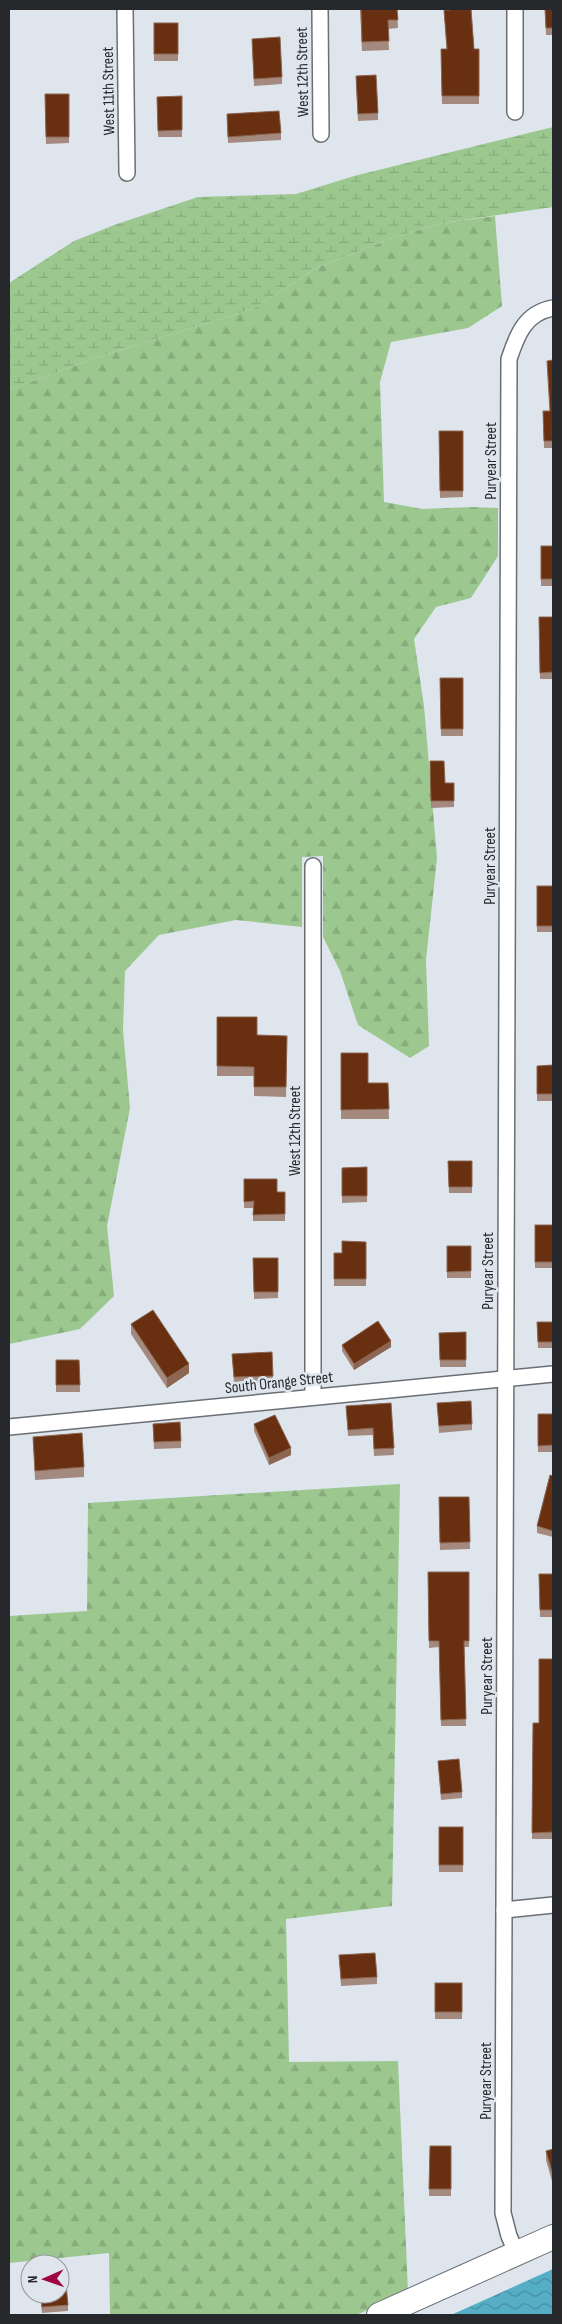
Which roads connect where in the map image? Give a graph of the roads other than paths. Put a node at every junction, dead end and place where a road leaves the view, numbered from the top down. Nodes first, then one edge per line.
1 (125, 9) edge
2 (320, 9) edge
3 (515, 9) edge
4 (515, 112) dead end
5 (322, 134) dead end
6 (127, 173) dead end
7 (553, 308) edge
8 (313, 866) dead end
9 (553, 1374) edge
10 (505, 1379) junction
11 (313, 1397) junction
12 (9, 1427) edge
13 (553, 1905) edge
14 (504, 1910) junction
15 (553, 2238) edge
16 (517, 2254) junction
17 (379, 2315) edge

1 - 6 street, West 11th Street
2 - 5 street, West 12th Street
3 - 4 street
7 - 10 street, Puryear Street
8 - 11 street, West 12th Street
9 - 10 street, South Orange Street
10 - 11 street, South Orange Street
10 - 14 street, Puryear Street
11 - 12 street, South Orange Street
13 - 14 street
14 - 16 street, Puryear Street
15 - 16 main road
16 - 17 main road

